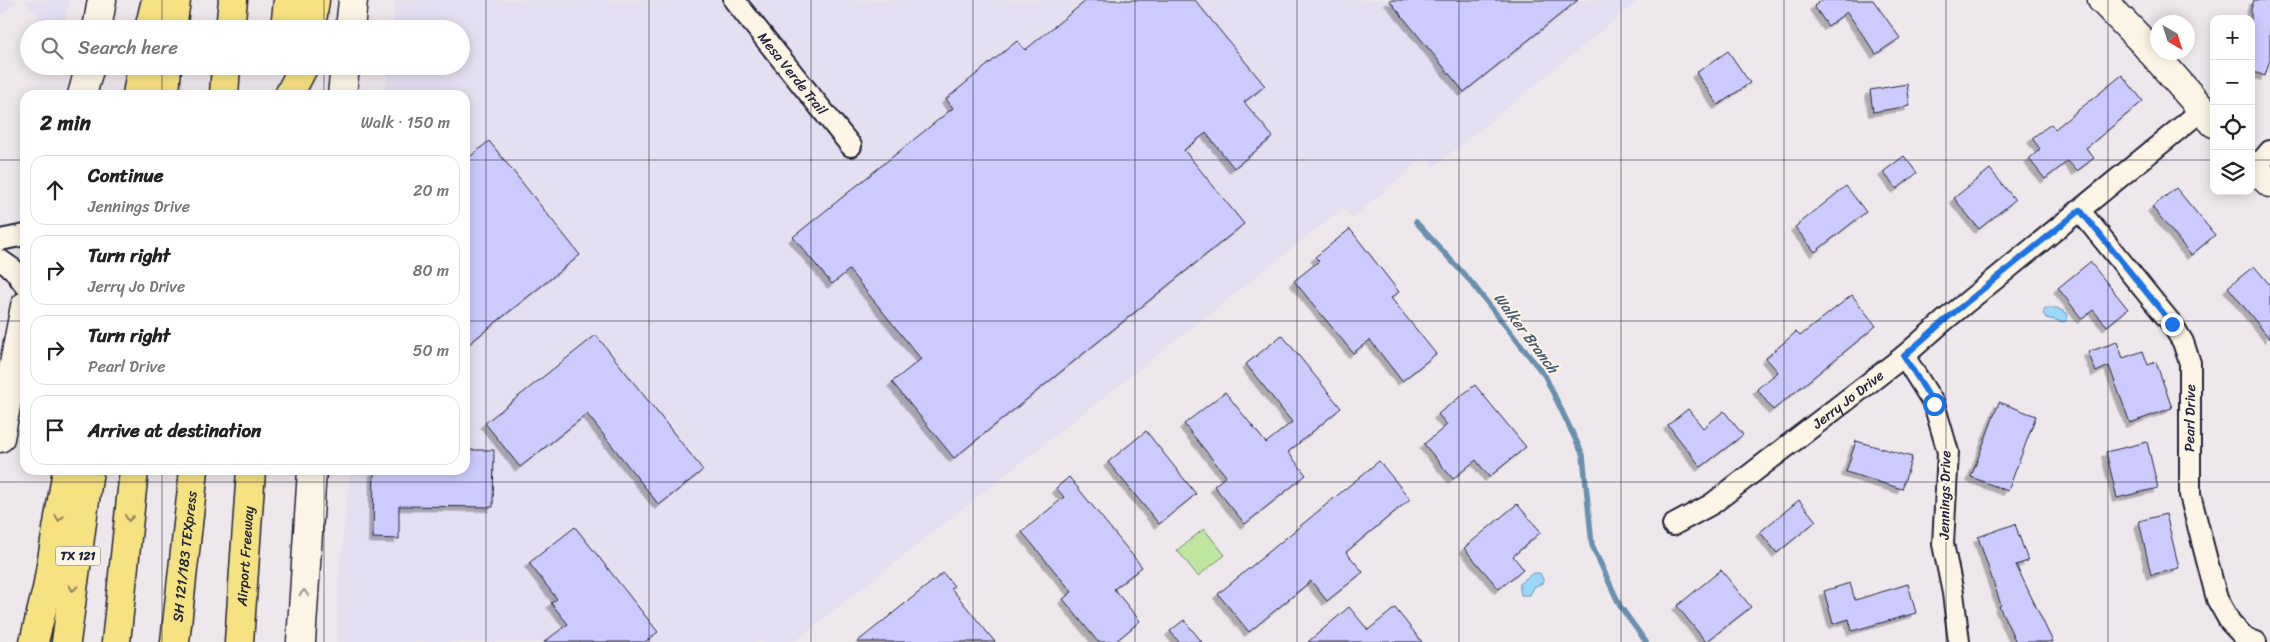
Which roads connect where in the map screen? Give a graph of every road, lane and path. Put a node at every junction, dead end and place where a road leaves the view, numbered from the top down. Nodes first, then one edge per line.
1 (102, 0) edge
2 (156, 0) edge
3 (176, 0) edge
4 (233, 0) edge
5 (288, 0) edge
6 (316, 0) edge
7 (353, 0) edge
8 (734, 0) edge
9 (2102, 0) edge
10 (99, 20) edge
11 (151, 20) edge
12 (173, 20) edge
13 (231, 20) edge
14 (286, 20) edge
15 (313, 20) edge
16 (351, 20) edge
17 (88, 75) edge
18 (140, 75) edge
19 (166, 75) edge
20 (225, 75) edge
21 (280, 75) edge
22 (299, 75) edge
23 (344, 75) edge
24 (83, 90) edge
25 (138, 90) edge
26 (165, 90) edge
27 (224, 90) edge
28 (279, 90) edge
29 (292, 90) edge
30 (343, 90) edge
31 (2208, 117) edge
32 (851, 146) dead end
33 (2080, 210) junction
34 (20, 235) edge
35 (0, 240) edge
36 (0, 260) edge
37 (20, 278) edge
38 (20, 332) edge
39 (1904, 356) junction
40 (0, 438) edge
41 (66, 475) edge
42 (88, 475) edge
43 (133, 475) edge
44 (193, 475) edge
45 (252, 475) edge
46 (312, 475) edge
47 (1673, 525) dead end
48 (34, 642) edge
49 (66, 642) edge
50 (116, 642) edge
51 (175, 642) edge
52 (239, 642) edge
53 (301, 642) edge
54 (1959, 642) edge
55 (2256, 642) edge

1 - 10 main road
2 - 11 highway
3 - 12 highway
4 - 13 highway
5 - 14 highway
6 - 15 highway
7 - 16 main road
8 - 32 street, Mesa Verde Trail
9 - 31 main road
17 - 24 main road
18 - 25 highway
19 - 26 highway
20 - 27 highway
21 - 28 highway
22 - 29 highway
23 - 30 main road
31 - 33 street, Jerry Jo Drive
33 - 39 street, Jerry Jo Drive
33 - 55 street, Pearl Drive
34 - 35 street
36 - 37 street
38 - 40 main road
39 - 47 street, Jerry Jo Drive
39 - 54 street, Jennings Drive
41 -> 48 highway
42 -> 49 highway, TX 121
43 -> 50 highway
44 - 51 highway, SH 121/183 TEXpress
45 - 52 highway, Airport Freeway
53 -> 46 main road

